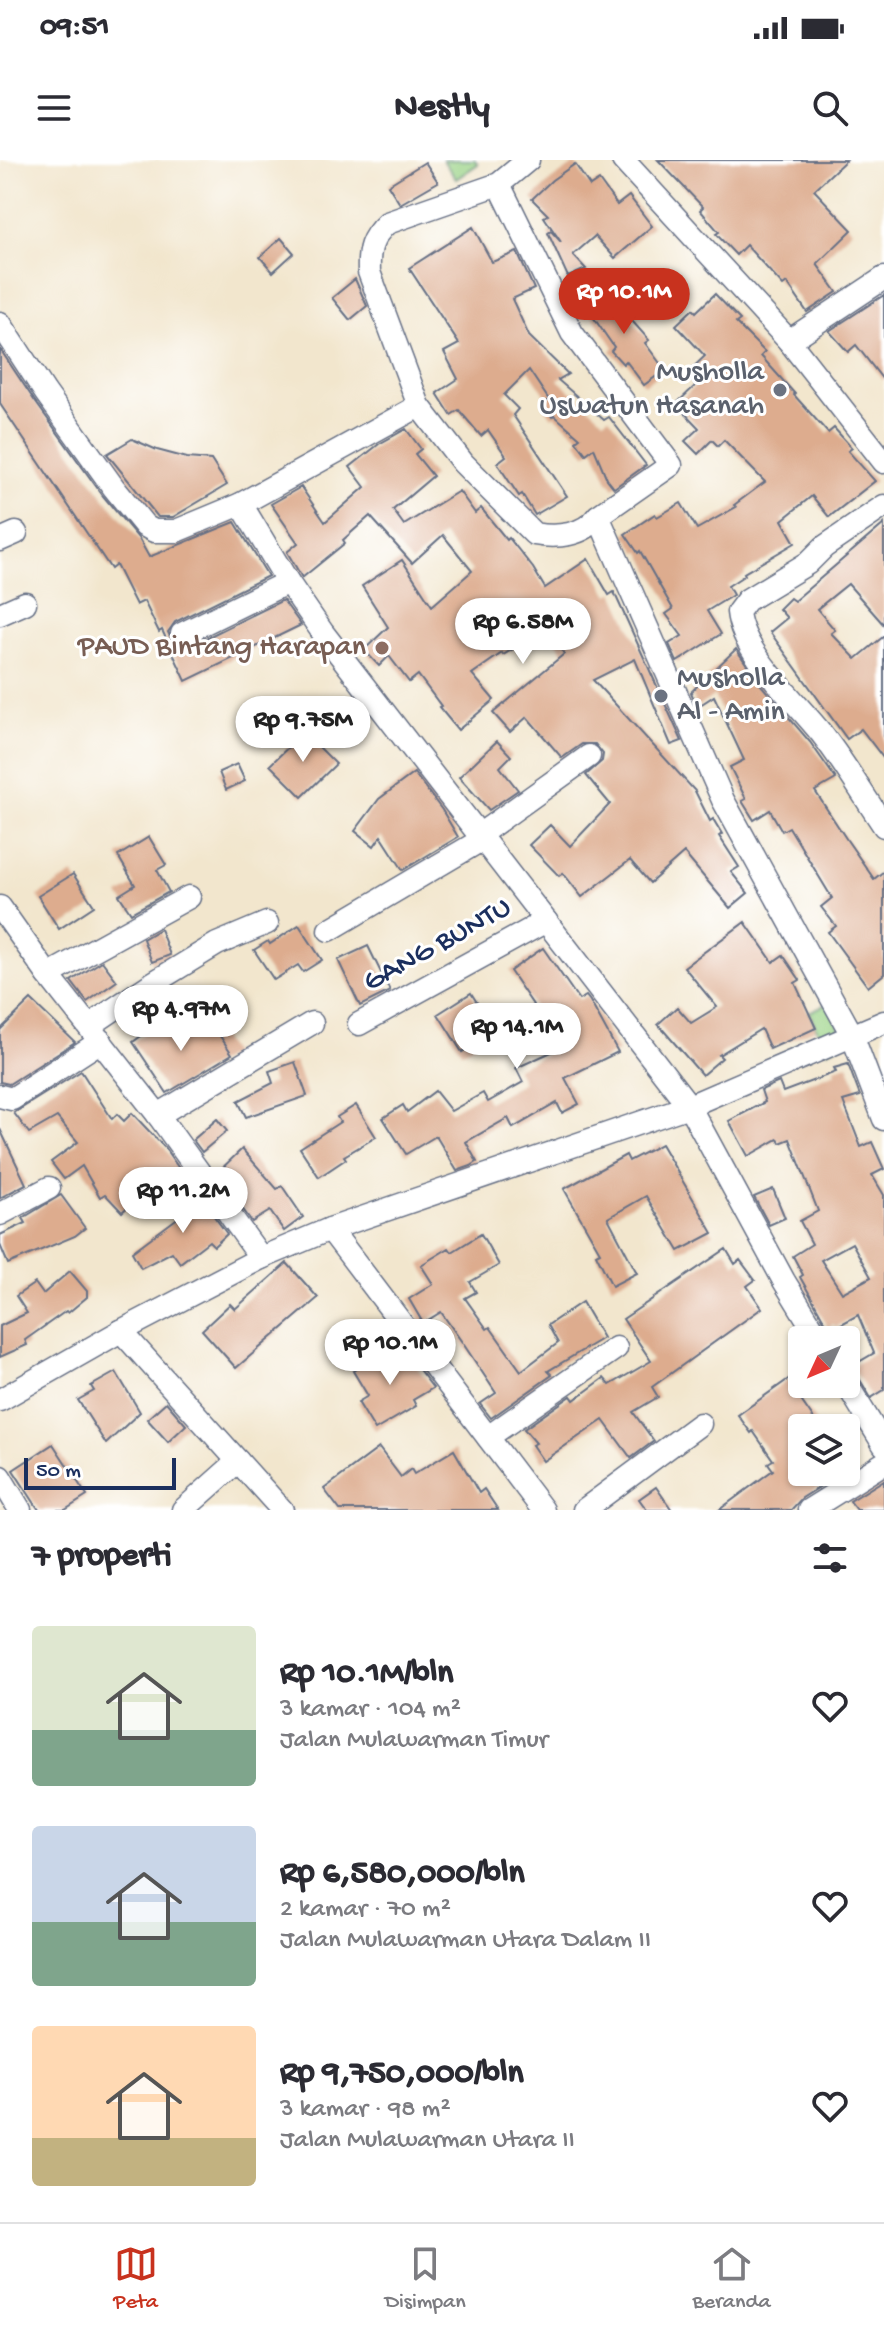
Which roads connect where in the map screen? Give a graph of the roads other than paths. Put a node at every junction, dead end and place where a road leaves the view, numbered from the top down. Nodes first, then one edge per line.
1 (528, 160) edge
2 (623, 160) edge
3 (499, 184) junction
4 (884, 278) edge
5 (0, 323) edge
6 (789, 341) junction
7 (419, 406) junction
8 (884, 462) edge
9 (241, 504) junction
10 (884, 506) edge
11 (598, 516) junction
12 (288, 582) junction
13 (25, 603) dead end
14 (0, 614) edge
15 (182, 634) dead end
16 (589, 756) dead end
17 (884, 826) edge
18 (481, 837) junction
19 (189, 897) dead end
20 (0, 907) edge
21 (546, 921) junction
22 (267, 923) dead end
23 (329, 930) dead end
24 (48, 975) junction
25 (884, 1022) edge
26 (312, 1023) dead end
27 (359, 1024) dead end
28 (95, 1034) junction
29 (852, 1035) junction
30 (0, 1096) edge
31 (689, 1106) junction
32 (158, 1115) junction
33 (884, 1119) edge
34 (49, 1188) dead end
35 (0, 1214) edge
36 (330, 1229) junction
37 (261, 1258) junction
38 (811, 1326) edge
39 (121, 1331) junction
40 (616, 1348) dead end
41 (855, 1398) edge
42 (0, 1400) edge
43 (700, 1424) dead end
44 (488, 1437) junction
45 (884, 1445) edge
46 (238, 1461) junction
47 (884, 1463) edge
48 (0, 1477) edge
49 (20, 1510) edge
50 (183, 1510) edge
51 (282, 1510) edge
52 (543, 1510) edge
53 (584, 1510) edge
54 (809, 1510) edge

1 - 3 street
2 - 6 street
3 - 7 street
3 - 11 street
4 - 6 street
5 - 9 street
6 - 8 street
7 - 9 street
7 - 11 street
9 - 12 street
10 - 17 street
11 - 29 street
12 - 15 street
12 - 18 street
13 - 14 street
16 - 18 street
18 - 21 street
18 - 23 street
19 - 24 street
20 - 24 street
21 - 27 street, GANG BUNTU
21 - 31 street
22 - 28 street
24 - 28 street
25 - 29 street
26 - 32 street
28 - 30 street
28 - 32 street
29 - 31 street
29 - 33 street
31 - 36 street
31 - 38 street
32 - 37 street
34 - 35 street
36 - 37 street
36 - 44 street
37 - 39 street
39 - 42 street
39 - 46 street
40 - 44 street
41 - 45 street
43 - 53 street
44 - 52 street
46 - 50 street
46 - 51 street
47 - 54 street
48 - 49 street

